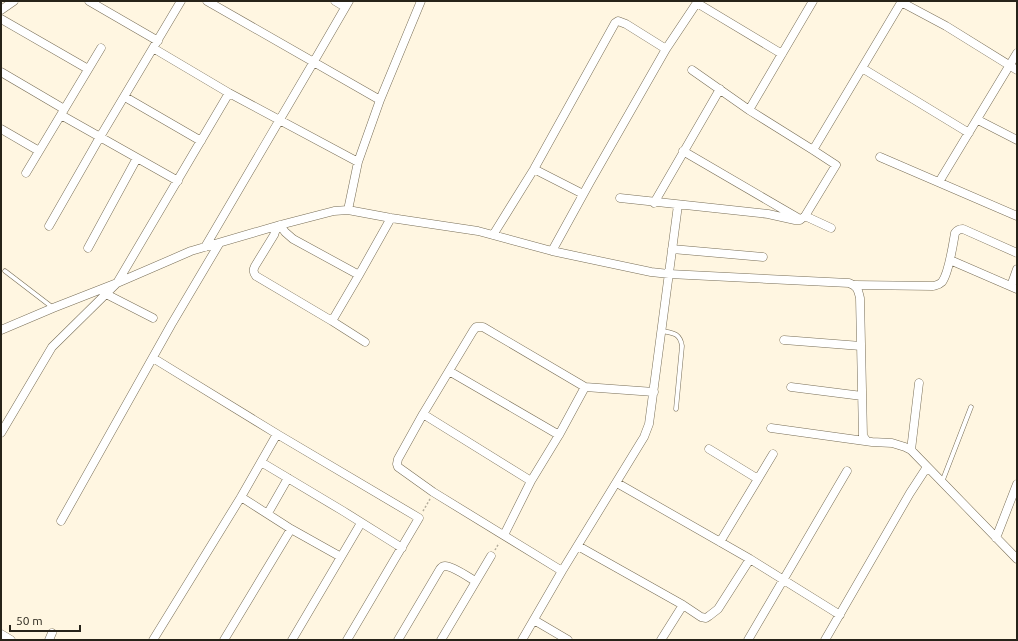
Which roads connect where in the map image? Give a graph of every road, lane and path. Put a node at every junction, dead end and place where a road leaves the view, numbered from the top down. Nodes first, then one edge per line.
1 (14, 1) edge
2 (89, 1) edge
3 (180, 1) edge
4 (207, 1) edge
5 (335, 1) edge
6 (421, 1) edge
7 (813, 1) edge
8 (901, 1) edge
9 (698, 2) edge
10 (347, 4) edge
11 (1, 10) edge
12 (1, 19) edge
13 (155, 44) junction
14 (101, 48) dead end
15 (666, 49) junction
16 (1017, 53) edge
17 (782, 54) junction
18 (313, 63) junction
19 (1009, 65) junction
20 (862, 68) junction
21 (88, 69) junction
22 (692, 70) dead end
23 (1017, 70) edge
24 (1, 72) edge
25 (720, 90) junction
26 (229, 93) junction
27 (125, 97) junction
28 (380, 100) junction
29 (749, 110) junction
30 (62, 112) junction
31 (279, 120) junction
32 (978, 120) junction
33 (1, 129) edge
34 (969, 133) junction
35 (100, 137) junction
36 (1017, 140) edge
37 (201, 141) junction
38 (813, 150) junction
39 (39, 151) junction
40 (683, 151) junction
41 (880, 157) dead end
42 (137, 158) junction
43 (358, 162) junction
44 (534, 169) junction
45 (26, 173) dead end
46 (178, 181) junction
47 (939, 182) junction
48 (583, 194) junction
49 (620, 198) dead end
50 (654, 203) junction
51 (678, 205) junction
52 (348, 210) junction
53 (1017, 216) edge
54 (391, 218) junction
55 (803, 218) junction
56 (49, 226) dead end
57 (279, 226) junction
58 (831, 228) dead end
59 (492, 235) junction
60 (219, 244) junction
61 (206, 247) junction
62 (88, 248) dead end
63 (672, 249) junction
64 (552, 250) junction
65 (1017, 253) edge
66 (763, 257) dead end
67 (950, 260) junction
68 (1017, 270) edge
69 (5, 271) dead end
70 (668, 274) junction
71 (359, 276) junction
72 (117, 283) junction
73 (855, 285) junction
74 (1014, 287) edge
75 (106, 294) junction
76 (53, 308) junction
77 (153, 318) dead end
78 (332, 321) junction
79 (1, 330) edge
80 (661, 331) junction
81 (784, 340) dead end
82 (365, 342) dead end
83 (861, 346) junction
84 (153, 358) junction
85 (449, 371) junction
86 (920, 383) dead end
87 (585, 387) junction
88 (791, 387) dead end
89 (654, 392) junction
90 (862, 396) junction
91 (971, 407) dead end
92 (676, 409) dead end
93 (423, 414) junction
94 (771, 428) dead end
95 (1, 433) edge
96 (277, 434) junction
97 (559, 435) junction
98 (866, 440) junction
99 (709, 448) dead end
100 (911, 450) junction
101 (773, 454) dead end
102 (261, 462) junction
103 (927, 467) junction
104 (846, 471) dead end
105 (288, 478) junction
106 (758, 479) junction
107 (532, 481) junction
108 (942, 482) junction
109 (617, 483) junction
110 (1016, 487) edge
111 (433, 492) junction
112 (241, 497) junction
113 (268, 513) junction
114 (419, 518) junction
115 (61, 521) dead end
116 (361, 523) junction
117 (291, 529) junction
118 (504, 535) junction
119 (996, 538) junction
120 (720, 542) junction
121 (578, 546) junction
122 (402, 548) junction
123 (490, 556) joint
124 (341, 557) junction
125 (1017, 559) edge
126 (750, 560) junction
127 (562, 571) junction
128 (783, 580) junction
129 (475, 581) junction
130 (683, 605) junction
131 (840, 615) junction
132 (534, 620) junction
133 (1, 634) edge
134 (11, 640) edge
135 (153, 640) edge
136 (224, 640) edge
137 (292, 640) edge
138 (347, 640) edge
139 (398, 640) edge
140 (440, 640) edge
141 (522, 640) edge
142 (568, 640) edge
143 (661, 640) edge
144 (748, 640) edge
145 (826, 640) edge

1 - 11 street
2 - 13 street
3 - 13 street
4 - 18 street
5 - 10 street
6 - 28 street
7 - 17 street
8 - 19 street
8 - 20 street
9 - 15 street
9 - 17 street
10 - 18 street
12 - 21 street
13 - 26 street
13 - 27 street
14 - 21 street
15 - 44 street
15 - 48 street
16 - 19 street
17 - 29 street
18 - 28 street
18 - 31 street
19 - 23 street
19 - 32 street
20 - 34 street
20 - 38 street
21 - 30 street
22 - 25 street
24 - 30 street
25 - 29 street
25 - 40 street
26 - 31 street
26 - 37 street
27 - 35 street
27 - 37 street
28 - 43 street
29 - 38 street
30 - 35 street
30 - 39 street
31 - 43 street
31 - 61 street
32 - 34 street
32 - 36 street
33 - 39 street
34 - 47 street
35 - 42 street
35 - 56 street
37 - 46 street
38 - 55 street
39 - 45 street
40 - 50 street
40 - 55 street
41 - 47 street
42 - 46 street
42 - 62 street
43 - 52 street
44 - 48 street
44 - 59 street
46 - 72 street
47 - 53 street
48 - 64 street
49 - 50 street
50 - 51 street
51 - 55 street
51 - 63 street
52 - 54 street
52 - 57 street
54 - 59 street
54 - 71 street
55 - 58 street
57 - 60 street
57 - 71 street
57 - 78 street
59 - 64 street
60 - 61 street
60 - 84 street
61 - 72 street
63 - 66 street
63 - 70 street
64 - 70 street
65 - 67 street
67 - 73 street
67 - 74 street
68 - 74 street
69 - 76 lane
70 - 73 street
70 - 80 street
71 - 78 street
72 - 75 street
72 - 76 street
73 - 83 street
75 - 77 street
75 - 95 street
76 - 79 street
78 - 82 street
80 - 89 street
80 - 92 lane
81 - 83 street
83 - 90 street
84 - 96 street
84 - 115 street
85 - 87 street
85 - 93 street
85 - 97 street
86 - 100 street
87 - 89 street
87 - 97 street
88 - 90 street
89 - 109 street
90 - 98 street
91 - 108 lane
93 - 107 street
93 - 111 street
94 - 98 street
96 - 102 street
96 - 114 street
97 - 107 street
98 - 100 street
99 - 106 street
100 - 103 street
101 - 106 street
102 - 105 street
102 - 112 street
103 - 108 street
103 - 131 street
104 - 128 street
105 - 113 street
105 - 116 street
106 - 120 street
107 - 118 street
108 - 119 street
109 - 120 street
109 - 121 street
110 - 119 street
111 - 114 path
111 - 118 street
112 - 113 street
112 - 135 street
113 - 117 street
114 - 122 street
116 - 122 street
116 - 124 street
117 - 124 street
117 - 136 street
118 - 123 path
118 - 127 street
119 - 125 street
120 - 126 street
121 - 127 street
121 - 130 street
122 - 138 street
123 - 129 street
124 - 137 street
126 - 128 street
126 - 130 street
127 - 132 street
128 - 131 street
128 - 144 street
129 - 139 street
129 - 140 street
130 - 143 street
131 - 145 street
132 - 141 street
132 - 142 street
133 - 134 street

